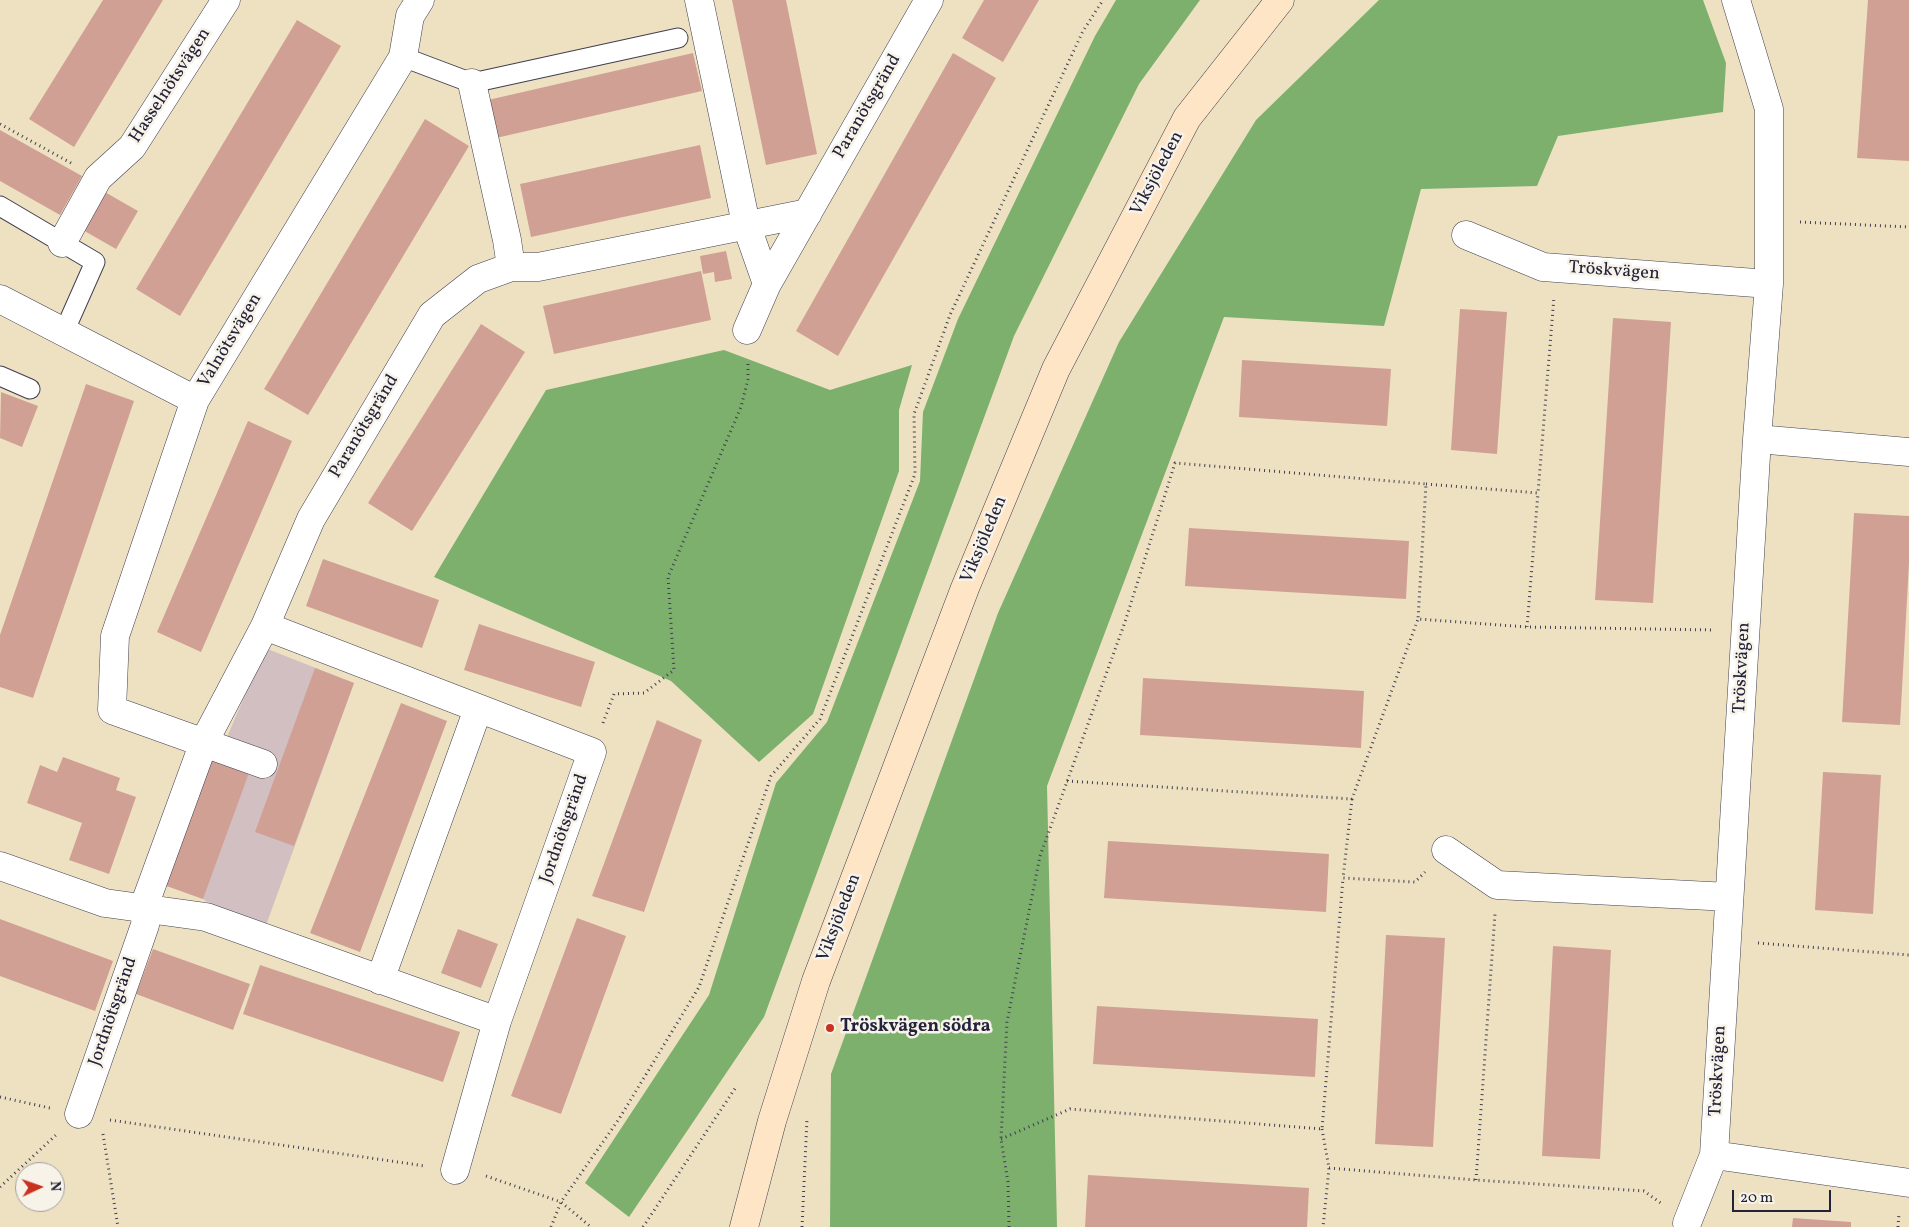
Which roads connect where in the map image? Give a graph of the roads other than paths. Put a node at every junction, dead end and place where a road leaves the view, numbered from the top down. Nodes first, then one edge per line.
1 (226, 0) edge
2 (420, 0) edge
3 (699, 0) edge
4 (928, 0) edge
5 (1280, 0) edge
6 (1736, 0) edge
7 (678, 38) dead end
8 (403, 57) junction
9 (472, 84) junction
10 (0, 206) edge
11 (808, 213) junction
12 (746, 224) junction
13 (1466, 235) dead end
14 (62, 243) junction
15 (511, 268) junction
16 (767, 284) junction
17 (1769, 284) junction
18 (0, 299) edge
19 (747, 330) road end
20 (64, 332) junction
21 (0, 376) edge
22 (30, 389) dead end
23 (195, 400) junction
24 (1757, 439) junction
25 (1909, 452) edge
26 (264, 626) junction
27 (478, 709) junction
28 (204, 742) junction
29 (263, 764) dead end
30 (1446, 850) road end
31 (0, 866) edge
32 (1729, 897) junction
33 (146, 909) junction
34 (380, 980) junction
35 (497, 1021) junction
36 (90, 1116) road end
37 (772, 1121) junction
38 (1714, 1155) junction
39 (455, 1170) road end
40 (1909, 1183) edge
41 (1687, 1223) road end
42 (730, 1227) edge
43 (744, 1227) edge

1 - 14 street, Hasselnötsvägen
2 - 8 street, Valnötsvägen
3 - 12 street
4 - 11 street, Paranötsgränd
5 - 37 main road, Viksjöleden
6 - 17 street, Tröskvägen
7 - 9 lane
8 - 9 lane
8 - 23 street, Valnötsvägen
9 - 15 street
10 - 14 lane
11 - 12 street, Paranötsgränd
11 - 16 street, Paranötsgränd
12 - 15 street, Paranötsgränd
12 - 16 street
13 - 17 street, Tröskvägen
14 - 20 lane
15 - 26 street, Paranötsgränd
16 - 19 street, Paranötsgränd
17 - 24 street, Tröskvägen
18 - 20 street
20 - 23 street
21 - 22 lane
23 - 28 street, Valnötsvägen
24 - 25 street
24 - 32 street, Tröskvägen
26 - 27 street, Jordnötsgränd
26 - 28 street, Jordnötsgränd
27 - 34 street
27 - 35 street, Jordnötsgränd
28 - 29 street
28 - 33 street, Jordnötsgränd
30 - 32 street
31 - 33 street
32 - 38 street, Tröskvägen
33 - 34 street
33 - 36 street, Jordnötsgränd
34 - 35 street
35 - 39 street, Jordnötsgränd
37 - 42 main road, Viksjöleden
37 - 43 main road, Viksjöleden
38 - 40 street
38 - 41 street, Tröskvägen

